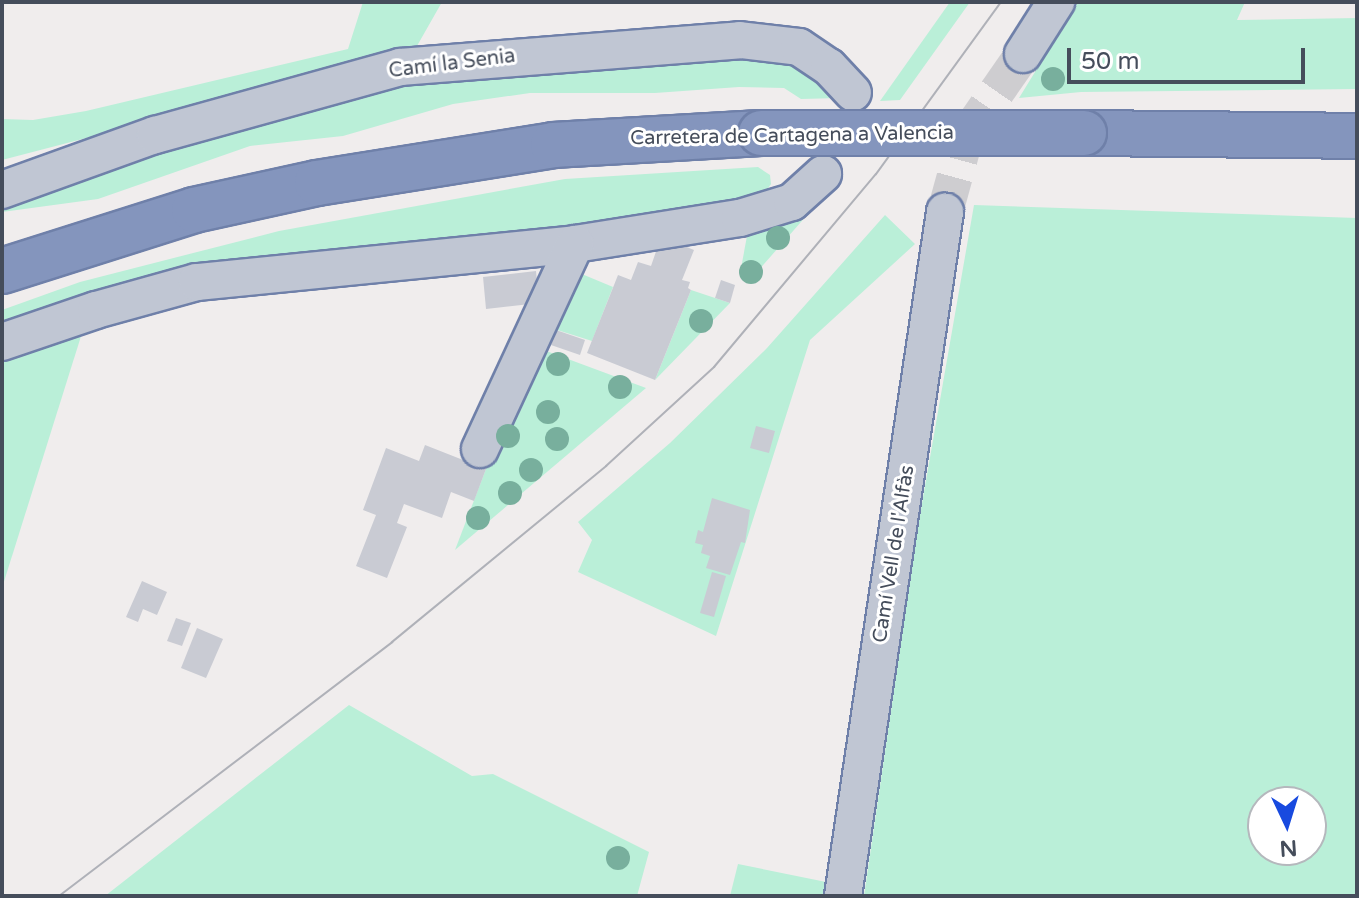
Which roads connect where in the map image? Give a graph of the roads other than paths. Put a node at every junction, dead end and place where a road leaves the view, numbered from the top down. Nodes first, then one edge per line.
1 (1056, 2) edge
2 (1023, 54) tunnel mouth
3 (853, 93) dead end
4 (1357, 136) edge
5 (823, 174) dead end
6 (2, 190) edge
7 (945, 212) tunnel mouth
8 (575, 244) junction
9 (2, 271) edge
10 (2, 342) edge
11 (480, 449) dead end
12 (843, 896) edge

1 - 2 street
3 - 6 street, Camí la Senia
4 - 9 highway, Carretera de Cartagena a Valencia, bridge
5 - 8 street
7 - 12 street, Camí Vell de l'Alfàs
8 - 10 street
8 - 11 street

